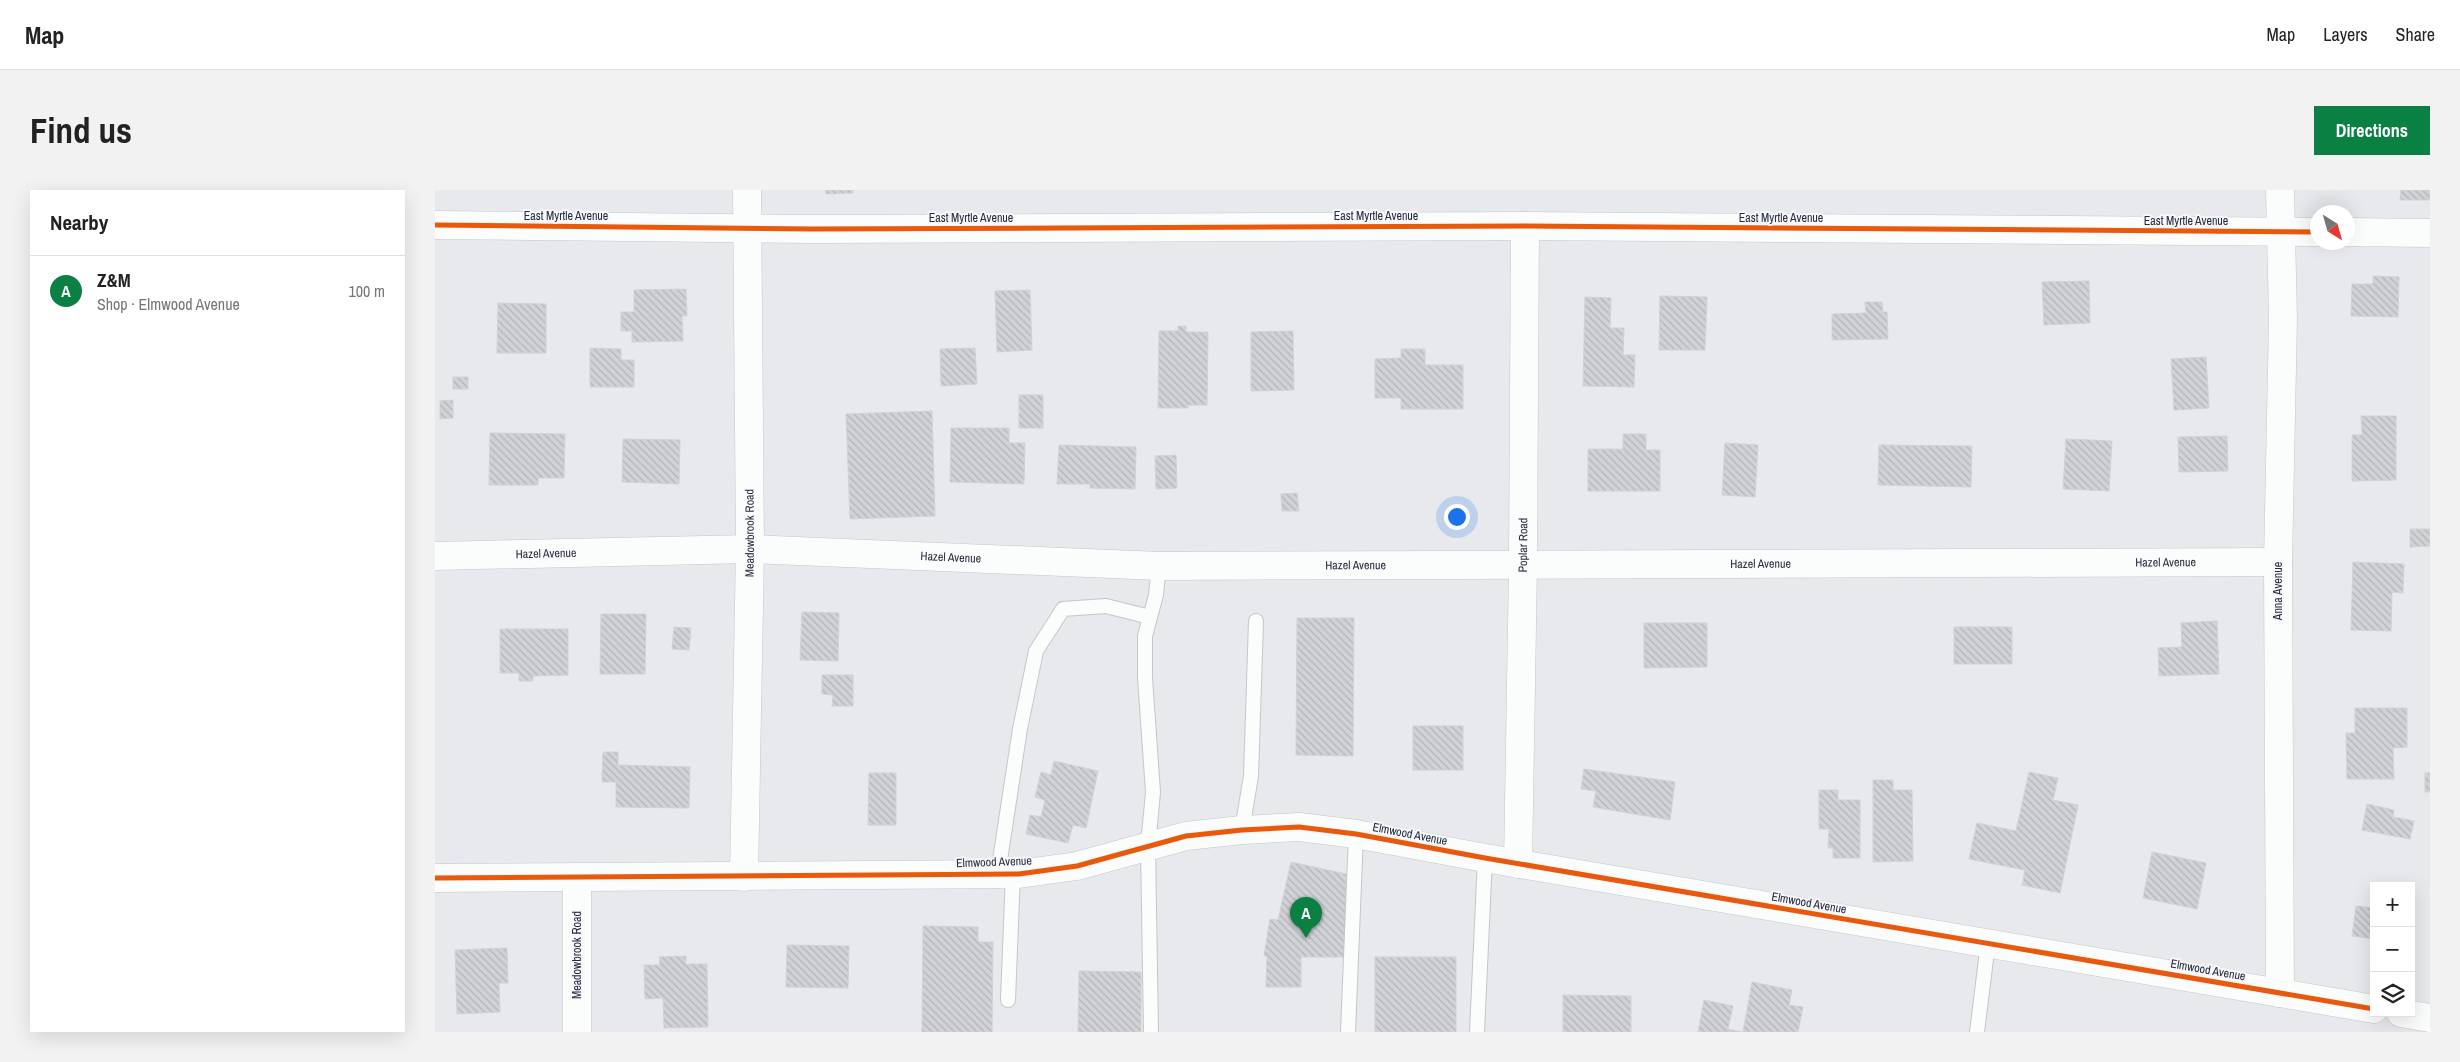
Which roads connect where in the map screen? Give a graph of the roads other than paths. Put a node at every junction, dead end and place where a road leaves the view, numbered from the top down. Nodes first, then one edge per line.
1 (747, 190) edge
2 (2281, 190) edge
3 (435, 225) edge
4 (1525, 226) junction
5 (747, 228) junction
6 (2281, 232) junction
7 (2310, 232) edge
8 (2355, 232) edge
9 (2430, 233) edge
10 (750, 549) junction
11 (435, 556) edge
12 (2278, 562) junction
13 (1523, 565) junction
14 (1159, 566) junction
15 (1150, 617) junction
16 (1256, 621) dead end
17 (1243, 830) junction
18 (1356, 834) junction
19 (1148, 846) junction
20 (1485, 858) junction
21 (1518, 864) junction
22 (1006, 873) junction
23 (744, 877) junction
24 (435, 878) edge
25 (577, 879) junction
26 (1988, 944) junction
27 (2280, 992) junction
28 (1008, 1000) dead end
29 (2370, 1008) edge
30 (2415, 1015) edge
31 (2430, 1018) edge
32 (577, 1032) edge
33 (1151, 1032) edge
34 (1348, 1032) edge
35 (1477, 1032) edge
36 (1977, 1032) edge

1 - 5 street, Meadowbrook Road
2 - 6 street, Anna Avenue
3 - 5 street, East Myrtle Avenue
4 - 5 street, East Myrtle Avenue
4 - 6 street, East Myrtle Avenue
4 - 13 street, Poplar Road
5 - 10 street, Meadowbrook Road
6 - 7 street, East Myrtle Avenue
6 - 12 street, Anna Avenue
8 - 9 street
10 - 11 street, Hazel Avenue
10 - 14 street, Hazel Avenue
10 - 23 street, Meadowbrook Road
12 - 13 street, Hazel Avenue
12 - 27 street, Anna Avenue
13 - 14 street, Hazel Avenue
13 - 21 street, Poplar Road
14 - 15 lane
15 - 19 lane
15 - 22 lane
16 - 17 lane
17 - 18 street, Elmwood Avenue
17 - 19 street, Elmwood Avenue
18 - 20 street, Elmwood Avenue
18 - 34 lane
19 - 22 street, Elmwood Avenue
19 - 33 lane
20 - 21 street, Elmwood Avenue
20 - 35 lane
21 - 26 street, Elmwood Avenue
22 - 23 street, Elmwood Avenue
22 - 28 lane
23 - 25 street, Elmwood Avenue
24 - 25 street, Elmwood Avenue
25 - 32 street, Meadowbrook Road
26 - 27 street, Elmwood Avenue
26 - 36 lane
27 - 29 street, Elmwood Avenue
30 - 31 street

